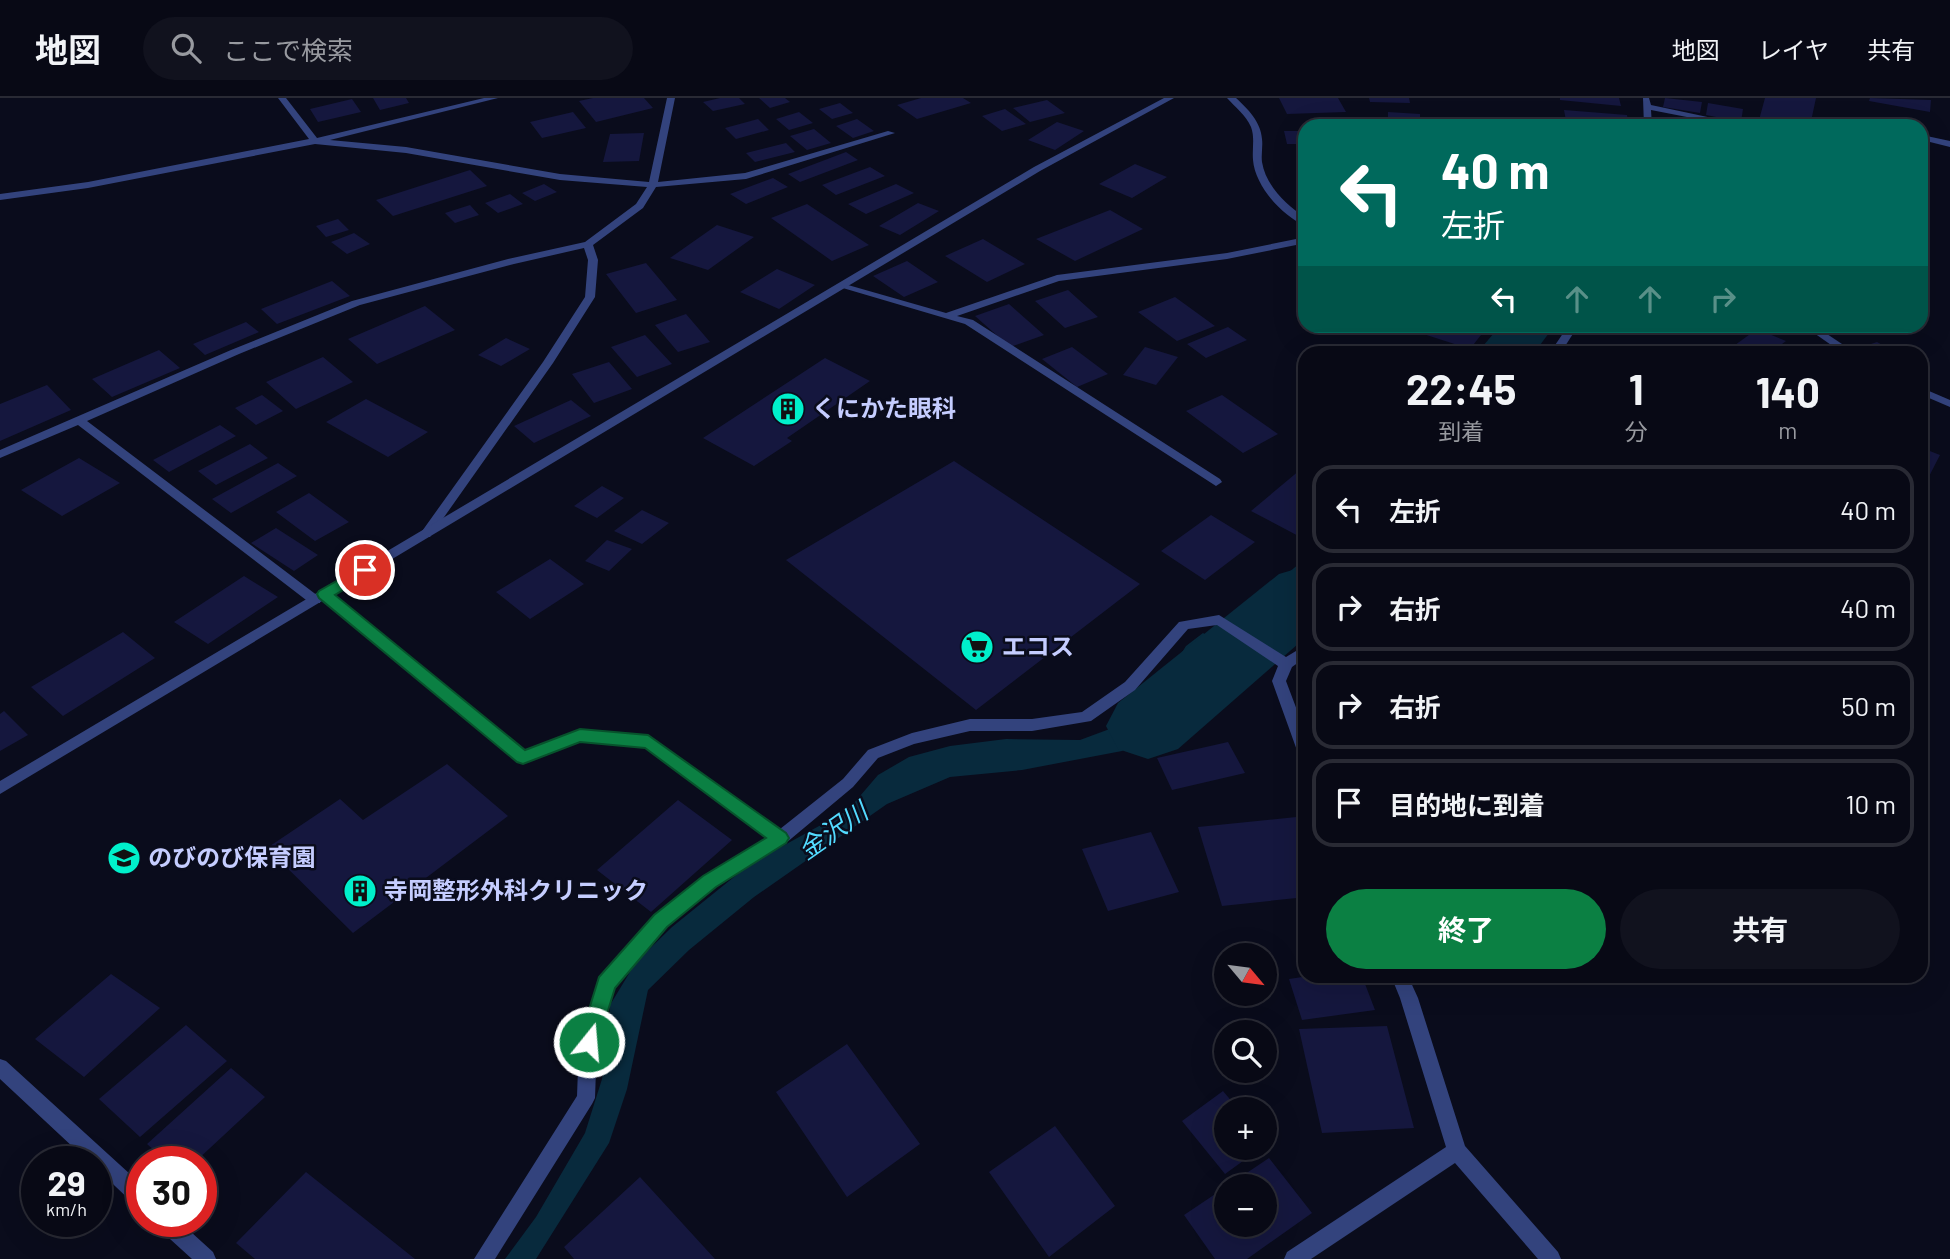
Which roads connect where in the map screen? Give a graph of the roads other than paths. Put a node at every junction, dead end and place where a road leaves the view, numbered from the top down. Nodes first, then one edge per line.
1 (282, 98) edge
2 (494, 98) edge
3 (671, 98) edge
4 (1170, 98) edge
5 (1231, 98) edge
6 (1646, 102) edge
7 (1717, 119) edge
8 (891, 133) dead end
9 (1928, 139) edge
10 (315, 141) junction
11 (1950, 144) edge
12 (653, 185) junction
13 (0, 197) edge
14 (1298, 217) edge
15 (1298, 242) edge
16 (588, 244) junction
17 (841, 286) junction
18 (946, 316) junction
19 (1820, 333) edge
20 (1840, 346) edge
21 (1928, 394) edge
22 (1950, 404) edge
23 (79, 420) junction
24 (0, 454) edge
25 (1216, 482) dead end
26 (426, 534) junction
27 (319, 597) junction
28 (1298, 656) edge
29 (1286, 664) junction
30 (1298, 734) edge
31 (0, 788) edge
32 (780, 838) junction
33 (1402, 983) edge
34 (0, 1067) edge
35 (1457, 1151) junction
36 (126, 1183) edge
37 (182, 1237) edge
38 (206, 1259) edge
39 (484, 1259) edge
40 (1294, 1259) edge
41 (1551, 1259) edge

1 - 10 street
2 - 10 street
3 - 12 street
4 - 17 street
5 - 14 street
6 - 7 street
8 - 12 street
9 - 11 street
10 - 12 street
10 - 13 street
12 - 16 street
15 - 18 street
16 - 23 street
16 - 26 street
17 - 18 street
17 - 26 street
18 - 25 street
19 - 20 street
21 - 22 street
23 - 24 street
23 - 27 street
26 - 27 street
27 - 31 street
27 - 32 street
28 - 29 street
29 - 30 street
29 - 32 street
32 - 39 street
33 - 35 street
34 - 36 street
35 - 40 street
35 - 41 street
37 - 38 street

